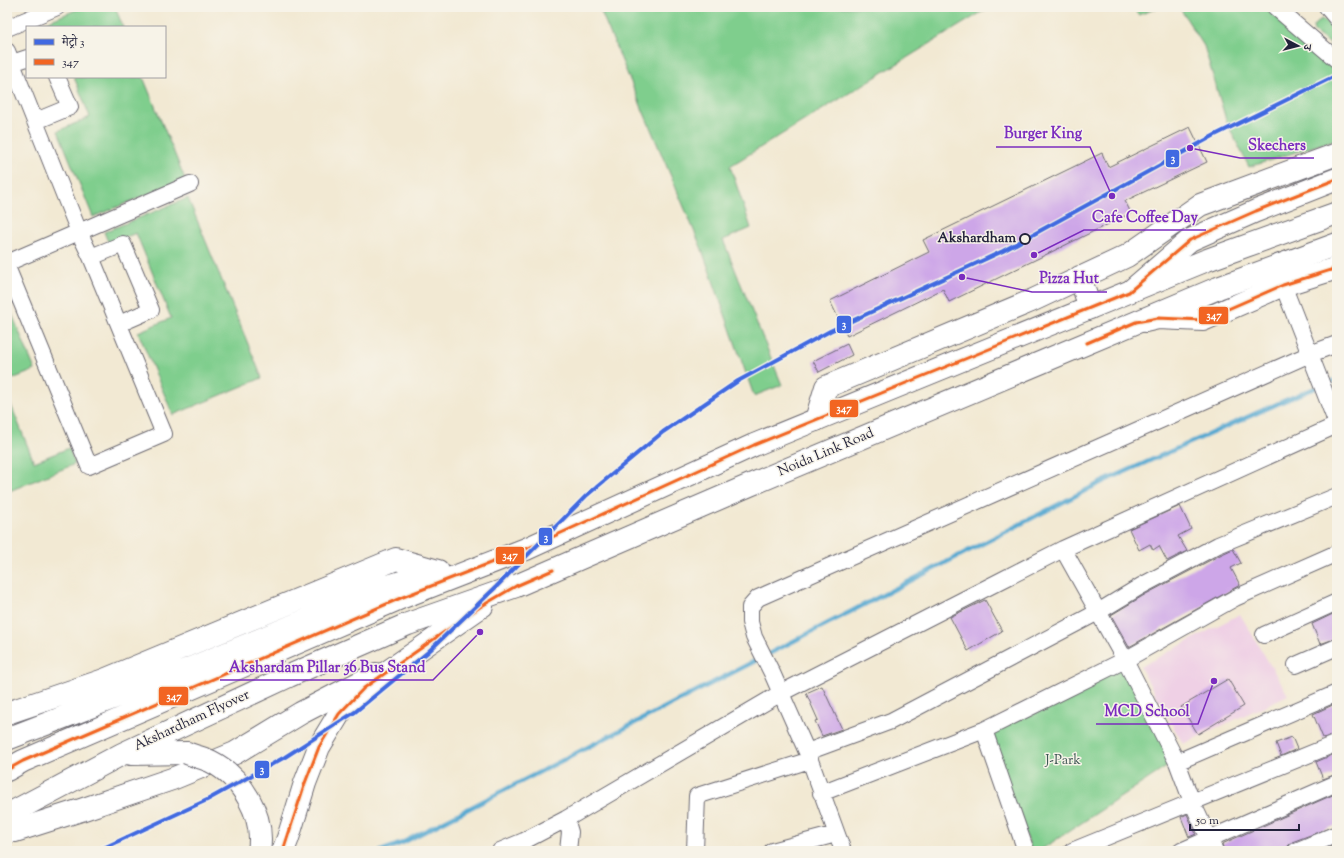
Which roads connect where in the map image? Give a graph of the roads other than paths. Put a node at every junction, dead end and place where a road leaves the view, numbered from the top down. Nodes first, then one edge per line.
1 (57, 7) edge
2 (1275, 7) edge
3 (1327, 7) edge
4 (1337, 19) edge
5 (7, 28) edge
6 (15, 57) edge
7 (1337, 60) edge
8 (57, 78) edge
9 (36, 121) junction
10 (1337, 154) edge
11 (1337, 179) edge
12 (190, 184) dead end
13 (1337, 213) edge
14 (79, 232) junction
15 (1337, 244) edge
16 (91, 257) junction
17 (7, 263) edge
18 (7, 267) edge
19 (1337, 268) edge
20 (1080, 278) junction
21 (1283, 285) junction
22 (1129, 292) junction
23 (1090, 308) junction
24 (1136, 322) junction
25 (118, 324) junction
26 (1337, 344) edge
27 (1310, 354) junction
28 (816, 420) junction
29 (1336, 422) edge
30 (1337, 496) edge
31 (526, 549) junction
32 (1063, 549) junction
33 (1337, 553) edge
34 (438, 571) junction
35 (516, 586) junction
36 (1337, 602) edge
37 (1098, 612) junction
38 (1264, 635) dead end
39 (1337, 647) edge
40 (406, 659) junction
41 (1125, 660) junction
42 (1296, 664) dead end
43 (781, 693) junction
44 (1337, 693) edge
45 (7, 713) edge
46 (984, 730) junction
47 (7, 739) edge
48 (1337, 743) edge
49 (122, 754) junction
50 (808, 756) junction
51 (1177, 762) junction
52 (7, 770) edge
53 (1337, 783) edge
54 (821, 793) junction
55 (1192, 802) junction
56 (7, 815) edge
57 (566, 819) junction
58 (7, 830) edge
59 (836, 834) junction
60 (1337, 834) edge
61 (1213, 845) edge
62 (523, 846) edge
63 (259, 851) edge
64 (283, 851) edge
65 (500, 851) edge
66 (568, 851) edge
67 (695, 851) edge
68 (772, 851) edge
69 (843, 851) edge
70 (1026, 851) edge
71 (1072, 851) edge
72 (1181, 851) edge
73 (1296, 851) edge

1 - 5 street
2 - 7 street
3 - 4 street
6 - 9 street
8 - 9 street
9 - 14 street
10 - 20 main road
11 - 22 main road
12 - 14 street
13 - 22 main road
14 - 16 street
14 - 17 street
15 - 24 main road
16 - 25 street
16 - 25 street
18 - 25 street
19 - 21 main road
20 - 23 main road
20 - 28 main road
21 - 24 main road
21 - 27 street
22 - 23 main road
23 - 28 main road
24 - 35 main road, Noida Link Road
26 - 27 street
27 - 29 street
27 - 43 street
28 - 31 main road
29 - 32 street
30 - 37 street
31 - 34 main road
31 - 52 main road, Akshardham Flyover
32 - 37 street
32 - 43 street
33 - 41 street
34 - 45 main road
34 - 47 main road
35 - 40 main road
35 - 49 main road, Akshardham Flyover
36 - 38 street
37 - 41 street
37 - 50 street
39 - 42 street
40 - 58 main road
40 - 64 main road
41 - 46 street
41 - 51 street
43 - 50 street
43 - 57 street
44 - 51 street
46 - 54 street
46 - 70 street
48 - 55 street
49 - 56 main road, Akshardham Flyover
49 - 63 main road, bridge
50 - 54 street
50 - 67 street
51 - 55 street
53 - 61 street
54 - 59 street
55 - 61 street
55 - 71 street
57 - 62 street
57 - 66 street
59 - 68 street
59 - 69 street
60 - 73 street
61 - 72 street
62 - 65 street

